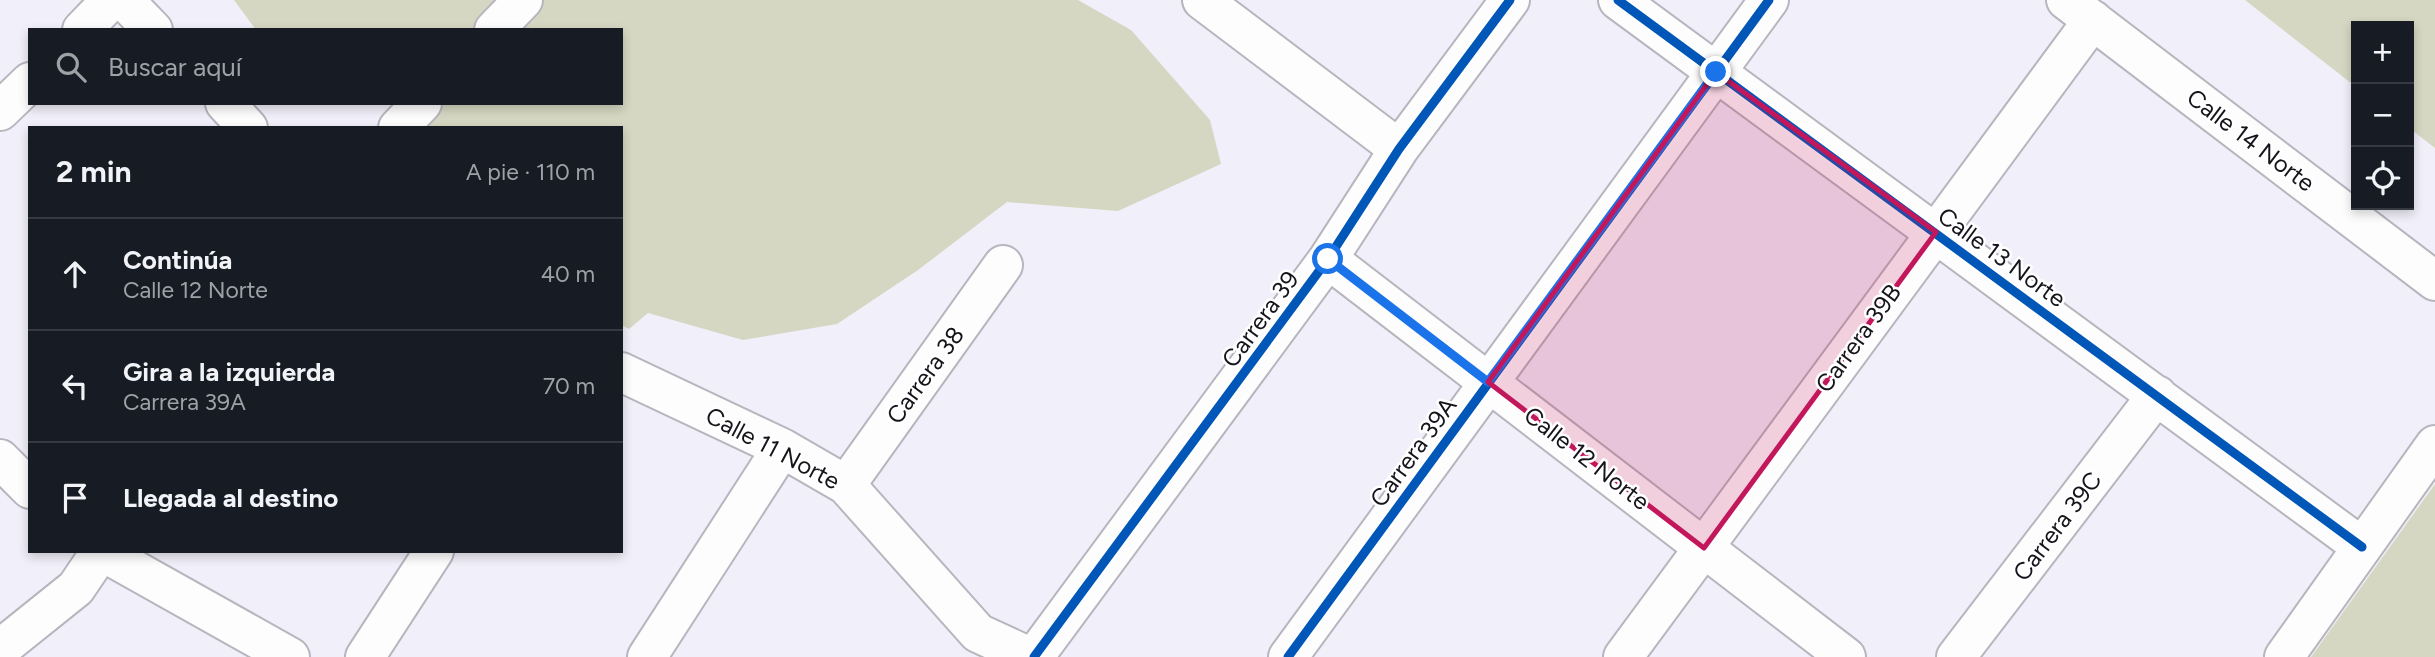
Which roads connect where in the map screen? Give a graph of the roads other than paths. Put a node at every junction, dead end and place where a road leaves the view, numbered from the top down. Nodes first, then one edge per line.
1 (111, 0) edge
2 (124, 0) edge
3 (523, 0) edge
4 (1202, 0) edge
5 (1510, 0) edge
6 (1618, 0) edge
7 (1769, 0) edge
8 (2080, 10) edge
9 (84, 28) edge
10 (151, 28) edge
11 (496, 28) edge
12 (1716, 72) junction
13 (28, 84) edge
14 (227, 105) edge
15 (420, 105) edge
16 (0, 111) edge
17 (246, 126) edge
18 (400, 126) edge
19 (1399, 149) junction
20 (1936, 232) junction
21 (1328, 259) junction
22 (1003, 265) dead end
23 (2435, 281) edge
24 (623, 373) edge
25 (1488, 382) junction
26 (2157, 395) junction
27 (2435, 446) edge
28 (782, 448) junction
29 (0, 459) edge
30 (846, 485) junction
31 (28, 487) edge
32 (2362, 547) junction
33 (1704, 548) junction
34 (100, 553) edge
35 (105, 553) edge
36 (433, 553) edge
37 (0, 649) edge
38 (290, 657) edge
39 (365, 657) edge
40 (647, 657) edge
41 (1032, 657) edge
42 (1288, 657) edge
43 (1623, 657) edge
44 (1846, 657) edge
45 (1956, 657) edge
46 (2284, 657) edge

1 - 9 street
2 - 10 street
3 - 11 street
4 - 19 street
5 - 19 street, Carrera 39
6 - 12 street, Calle 13 Norte
7 - 12 street, Carrera 39A
8 - 20 street, Carrera 39B
8 - 23 street, Calle 14 Norte
12 - 20 street, Calle 13 Norte
12 - 25 street, Carrera 39A
13 - 16 street
14 - 17 street
15 - 18 street
19 - 21 street, Carrera 39
20 - 26 street, Calle 13 Norte
20 - 33 street, Carrera 39B
21 - 25 street, Calle 12 Norte
21 - 41 street, Carrera 39
22 - 30 street, Carrera 38
24 - 28 street, Calle 11 Norte
25 - 33 street, Calle 12 Norte
25 - 42 street, Carrera 39A
26 - 32 street, Calle 13 Norte
26 - 45 street, Carrera 39C
27 - 32 street
28 - 30 street, Calle 11 Norte
28 - 40 street
29 - 31 street
30 - 41 street, Calle 11 Norte
32 - 46 street
33 - 43 street, Carrera 39B
33 - 44 street, Calle 12 Norte
34 - 37 street
35 - 38 street
36 - 39 street

